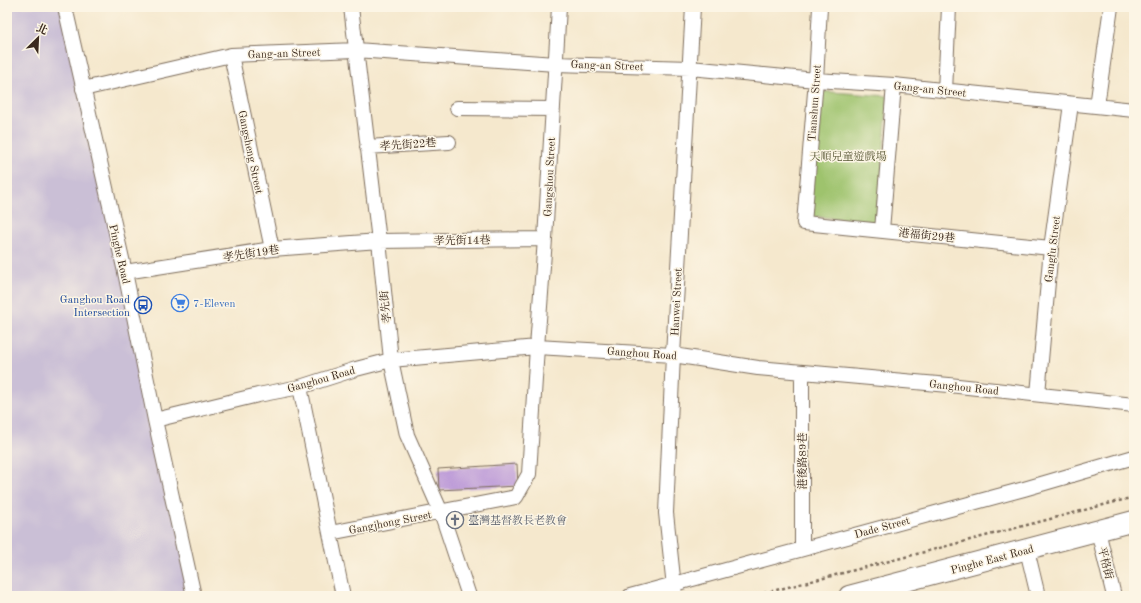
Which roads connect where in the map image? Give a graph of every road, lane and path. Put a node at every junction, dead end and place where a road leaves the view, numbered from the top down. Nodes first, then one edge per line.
1 (65, 7) edge
2 (351, 7) edge
3 (559, 7) edge
4 (693, 7) edge
5 (820, 7) edge
6 (949, 7) edge
7 (1111, 7) edge
8 (356, 50) junction
9 (230, 54) junction
10 (556, 64) junction
11 (690, 68) junction
12 (816, 80) junction
13 (894, 85) junction
14 (83, 89) junction
15 (945, 91) junction
16 (1071, 104) junction
17 (1097, 106) junction
18 (457, 108) dead end
19 (553, 109) junction
20 (1134, 110) edge
21 (449, 142) dead end
22 (367, 147) junction
23 (804, 223) joint
24 (882, 230) junction
25 (545, 239) junction
26 (379, 241) junction
27 (1051, 248) junction
28 (272, 249) junction
29 (125, 272) junction
30 (537, 347) junction
31 (673, 355) junction
32 (391, 360) junction
33 (802, 372) junction
34 (300, 387) junction
35 (1038, 394) junction
36 (1134, 405) edge
37 (155, 420) junction
38 (1134, 457) edge
39 (1134, 497) edge
40 (441, 512) junction
41 (1134, 520) edge
42 (1098, 531) junction
43 (330, 534) junction
44 (802, 549) junction
45 (1027, 550) junction
46 (674, 590) edge
47 (194, 596) edge
48 (343, 596) edge
49 (469, 596) edge
50 (630, 596) edge
51 (753, 596) edge
52 (849, 596) edge
53 (1038, 596) edge
54 (1114, 596) edge

1 - 14 street, Pinghe Road
2 - 8 street, 孝先街
3 - 10 street, Gangshou Street
4 - 11 street, Hanwei Street
5 - 12 street, Tianshun Street
6 - 15 street
7 - 17 street
8 - 9 street, Gang-an Street
8 - 10 street, Gang-an Street
8 - 22 street, 孝先街
9 - 14 street, Gang-an Street
9 - 28 street, Gangsheng Street
10 - 11 street, Gang-an Street
10 - 19 street, Gangshou Street
11 - 12 street, Gang-an Street
11 - 31 street, Hanwei Street
12 - 13 street, Gang-an Street
12 - 23 street, Tianshun Street
13 - 15 street, Gang-an Street
13 - 24 street
14 - 29 street, Pinghe Road
15 - 16 street, Gang-an Street
16 - 17 street, Gang-an Street
16 - 27 street, Gangfu Street
17 - 20 street, Gang-an Street
18 - 19 street
19 - 25 street, Gangshou Street
21 - 22 street, 孝先街22巷
22 - 26 street, 孝先街
23 - 24 street, 港福街29巷
24 - 27 street, 港福街29巷
25 - 26 street, 孝先街14巷
25 - 30 street, Gangshou Street
26 - 28 street, 孝先街19巷
26 - 32 street, 孝先街
27 - 35 street, Gangfu Street
28 - 29 street, 孝先街19巷
29 - 37 street, Pinghe Road
30 - 31 street, Ganghou Road
30 - 32 street, Ganghou Road
30 - 40 street, Gangjhong Street
31 - 33 street, Ganghou Road
31 - 46 street, Hanwei Street
32 - 34 street, Ganghou Road
32 - 40 street, 孝先街
33 - 35 street, Ganghou Road
33 - 44 street, 港後路89巷
34 - 37 street, Ganghou Road
34 - 43 street
35 - 36 street, Ganghou Road
37 - 47 street, Pinghe Road
38 - 44 street, Dade Street
39 - 51 path
40 - 43 street, Gangjhong Street
40 - 49 street, 孝先街
41 - 42 street, Pinghe East Road
42 - 45 street, Pinghe East Road
42 - 54 street, 平格街
43 - 48 street
44 - 46 street, Dade Street
45 - 52 street, Pinghe East Road
45 - 53 street
46 - 50 street, Dade Street

